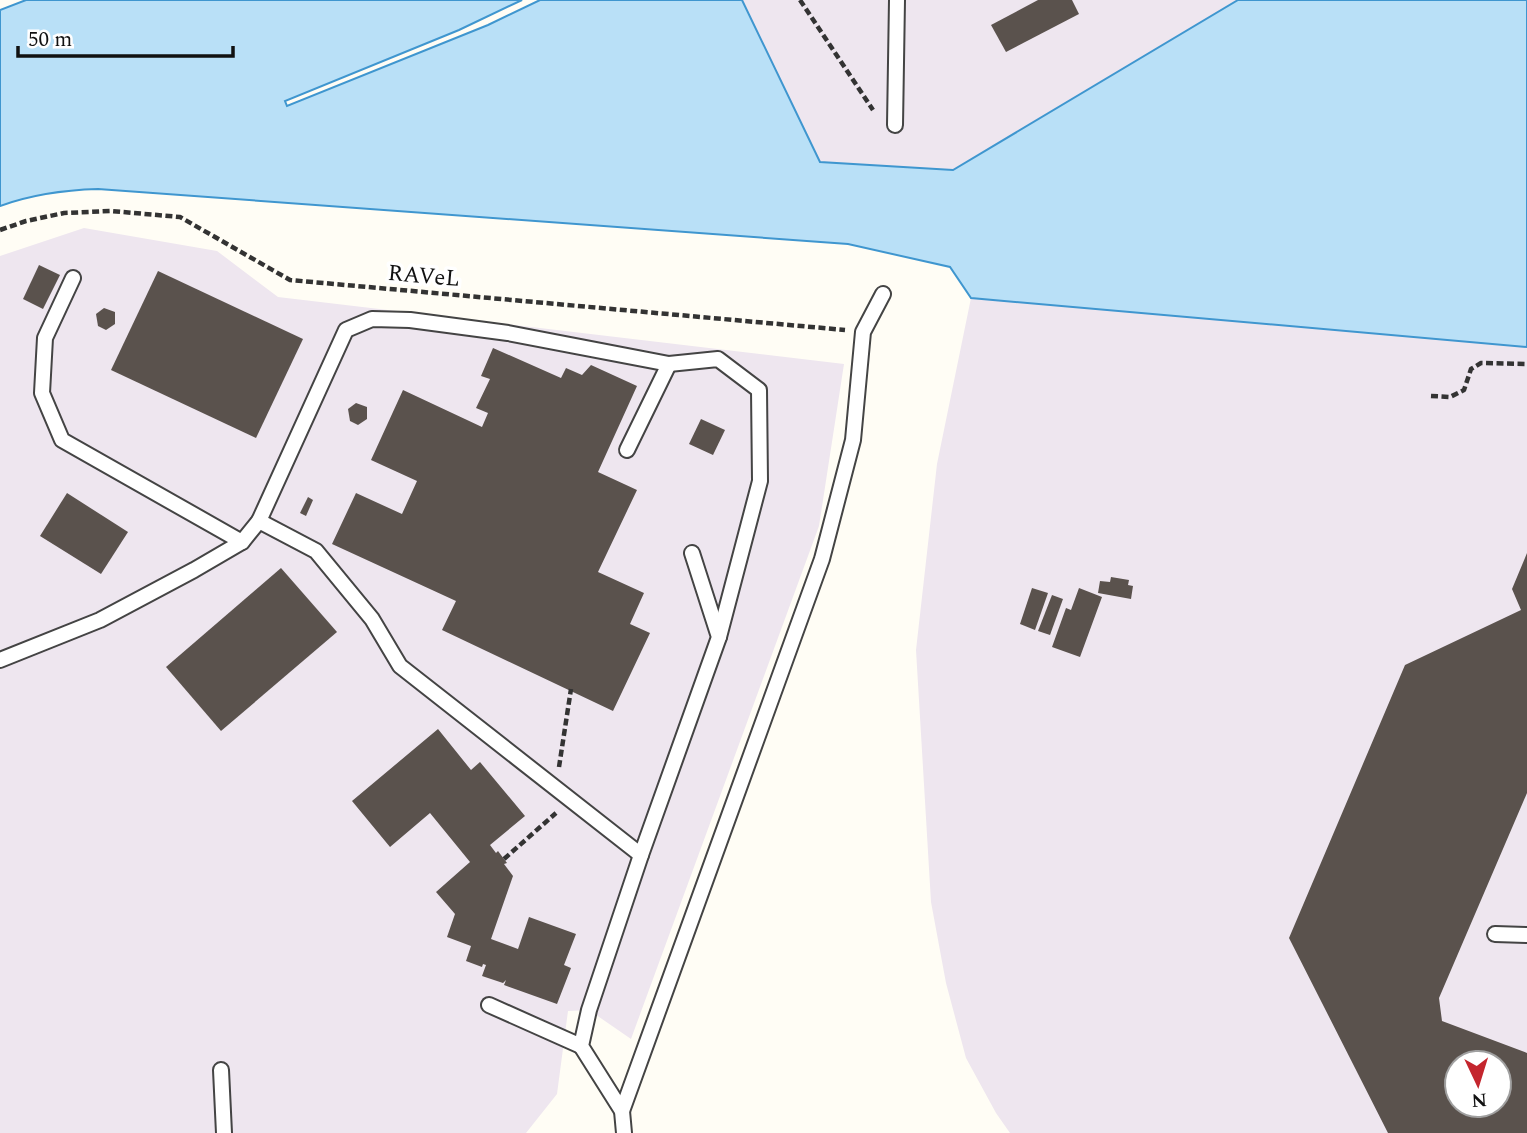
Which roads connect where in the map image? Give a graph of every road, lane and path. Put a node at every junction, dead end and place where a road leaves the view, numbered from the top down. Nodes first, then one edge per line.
1 (800, 0) edge
2 (897, 0) edge
3 (875, 114) dead end
4 (895, 125) dead end
5 (0, 230) edge
6 (73, 278) dead end
7 (883, 294) dead end
8 (863, 332) junction
9 (669, 364) junction
10 (1527, 364) edge
11 (1431, 396) dead end
12 (627, 450) dead end
13 (259, 521) junction
14 (242, 542) junction
15 (692, 552) dead end
16 (719, 636) junction
17 (0, 660) edge
18 (571, 689) dead end
19 (556, 788) junction
20 (571, 801) junction
21 (641, 855) junction
22 (504, 859) dead end
23 (1495, 934) dead end
24 (1527, 935) edge
25 (489, 1005) dead end
26 (581, 1046) junction
27 (221, 1070) dead end
28 (622, 1111) junction
29 (223, 1133) edge
30 (624, 1133) edge

1 - 3 path
2 - 4 lane
5 - 8 path, RAVeL / RAVeL
6 - 14 lane
7 - 8 lane
8 - 28 lane
9 - 12 lane
9 - 13 lane
9 - 16 lane
10 - 11 path
13 - 14 lane
13 - 19 lane
14 - 17 lane
15 - 16 lane
16 - 21 lane
18 - 19 path
19 - 20 lane
20 - 21 lane
20 - 22 path
21 - 26 lane
23 - 24 lane
25 - 26 lane
26 - 28 lane
27 - 29 lane
28 - 30 lane

